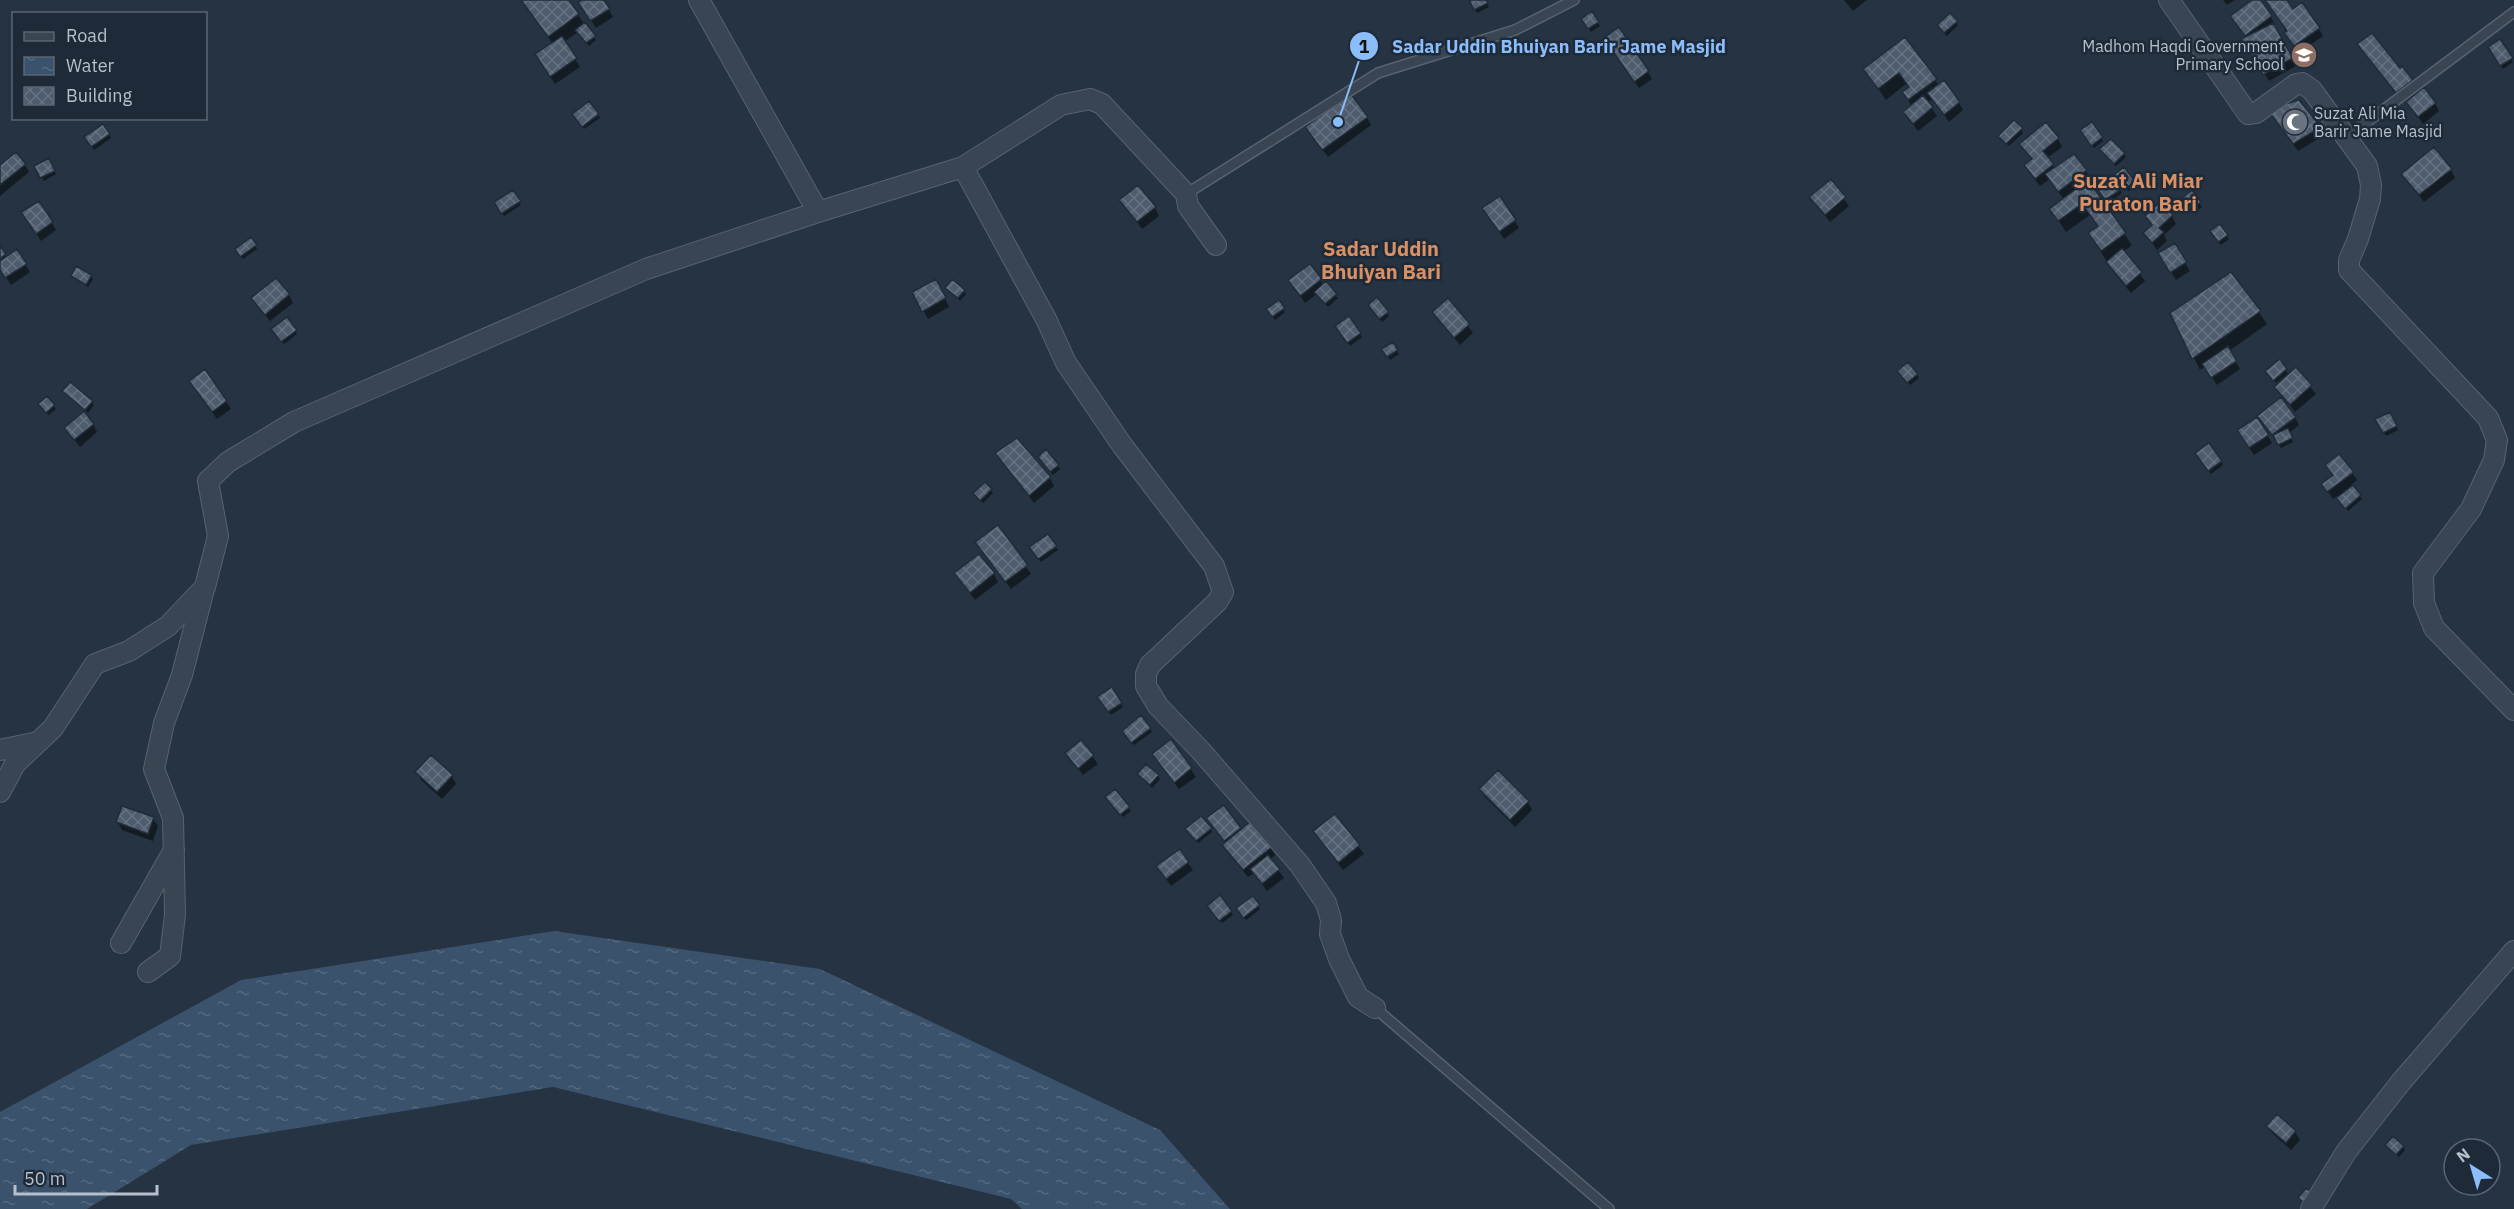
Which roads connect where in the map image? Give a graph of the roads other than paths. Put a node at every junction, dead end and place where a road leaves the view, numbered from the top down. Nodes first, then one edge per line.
1 (699, 0) edge
2 (1574, 0) edge
3 (2169, 0) edge
4 (2514, 12) edge
5 (2347, 137) junction
6 (963, 167) junction
7 (1186, 194) junction
8 (818, 212) junction
9 (1216, 245) dead end
10 (205, 587) junction
11 (2514, 710) edge
12 (38, 742) junction
13 (0, 750) edge
14 (0, 792) edge
15 (174, 850) junction
16 (121, 943) dead end
17 (2514, 951) edge
18 (148, 972) dead end
19 (1376, 1008) joint
20 (1610, 1209) edge
21 (2311, 1209) edge

1 - 8 street
2 - 7 lane
3 - 5 street
4 - 5 lane
5 - 11 street
6 - 7 street
6 - 8 street
6 - 19 street
7 - 9 street
8 - 10 street
10 - 12 street
10 - 15 street
12 - 13 street
12 - 14 street
15 - 16 street
15 - 18 street
17 - 21 street
19 - 20 lane

